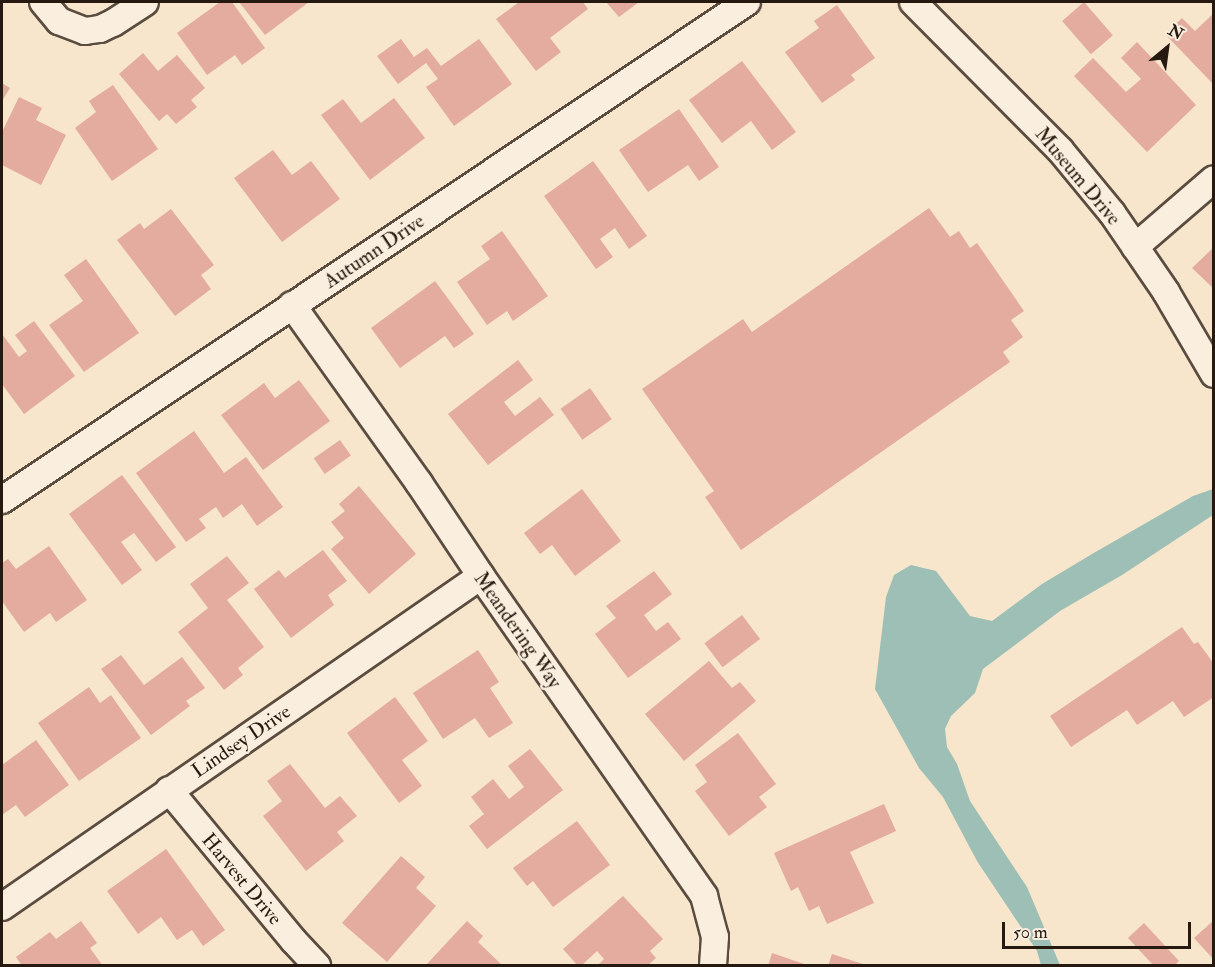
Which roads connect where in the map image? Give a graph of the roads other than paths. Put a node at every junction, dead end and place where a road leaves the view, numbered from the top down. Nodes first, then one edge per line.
1 (43, 2) edge
2 (145, 2) edge
3 (747, 2) edge
4 (913, 2) edge
5 (1214, 179) edge
6 (1135, 247) junction
7 (292, 305) junction
8 (1214, 374) edge
9 (2, 500) edge
10 (481, 576) junction
11 (169, 790) junction
12 (2, 907) edge
13 (317, 966) edge
14 (713, 966) edge

1 - 2 street
3 - 7 street, Autumn Drive
4 - 6 street, Museum Drive
5 - 6 street
6 - 8 street, Museum Drive
7 - 9 street, Autumn Drive
7 - 10 street, Meandering Way
10 - 11 street, Lindsey Drive
10 - 14 street, Meandering Way
11 - 12 street, Lindsey Drive
11 - 13 street, Harvest Drive

